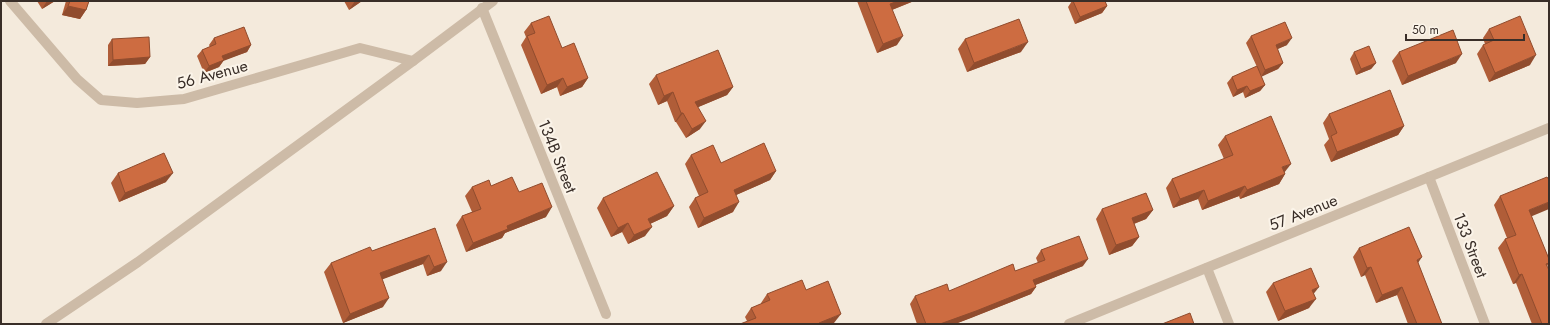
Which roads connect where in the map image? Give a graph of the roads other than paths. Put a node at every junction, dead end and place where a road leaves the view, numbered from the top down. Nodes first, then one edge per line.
1 (10, 1) edge
2 (493, 1) edge
3 (482, 8) junction
4 (413, 62) junction
5 (1549, 128) edge
6 (1429, 177) junction
7 (1207, 268) junction
8 (606, 314) dead end
9 (46, 324) edge
10 (1069, 324) edge
11 (1229, 324) edge
12 (1485, 324) edge

1 - 4 street, 56 Avenue
2 - 3 street
3 - 4 street
3 - 8 street, 134B Street
4 - 9 street
5 - 6 street, 57 Avenue
6 - 7 street, 57 Avenue
6 - 12 street, 133 Street
7 - 10 street, 57 Avenue
7 - 11 street

